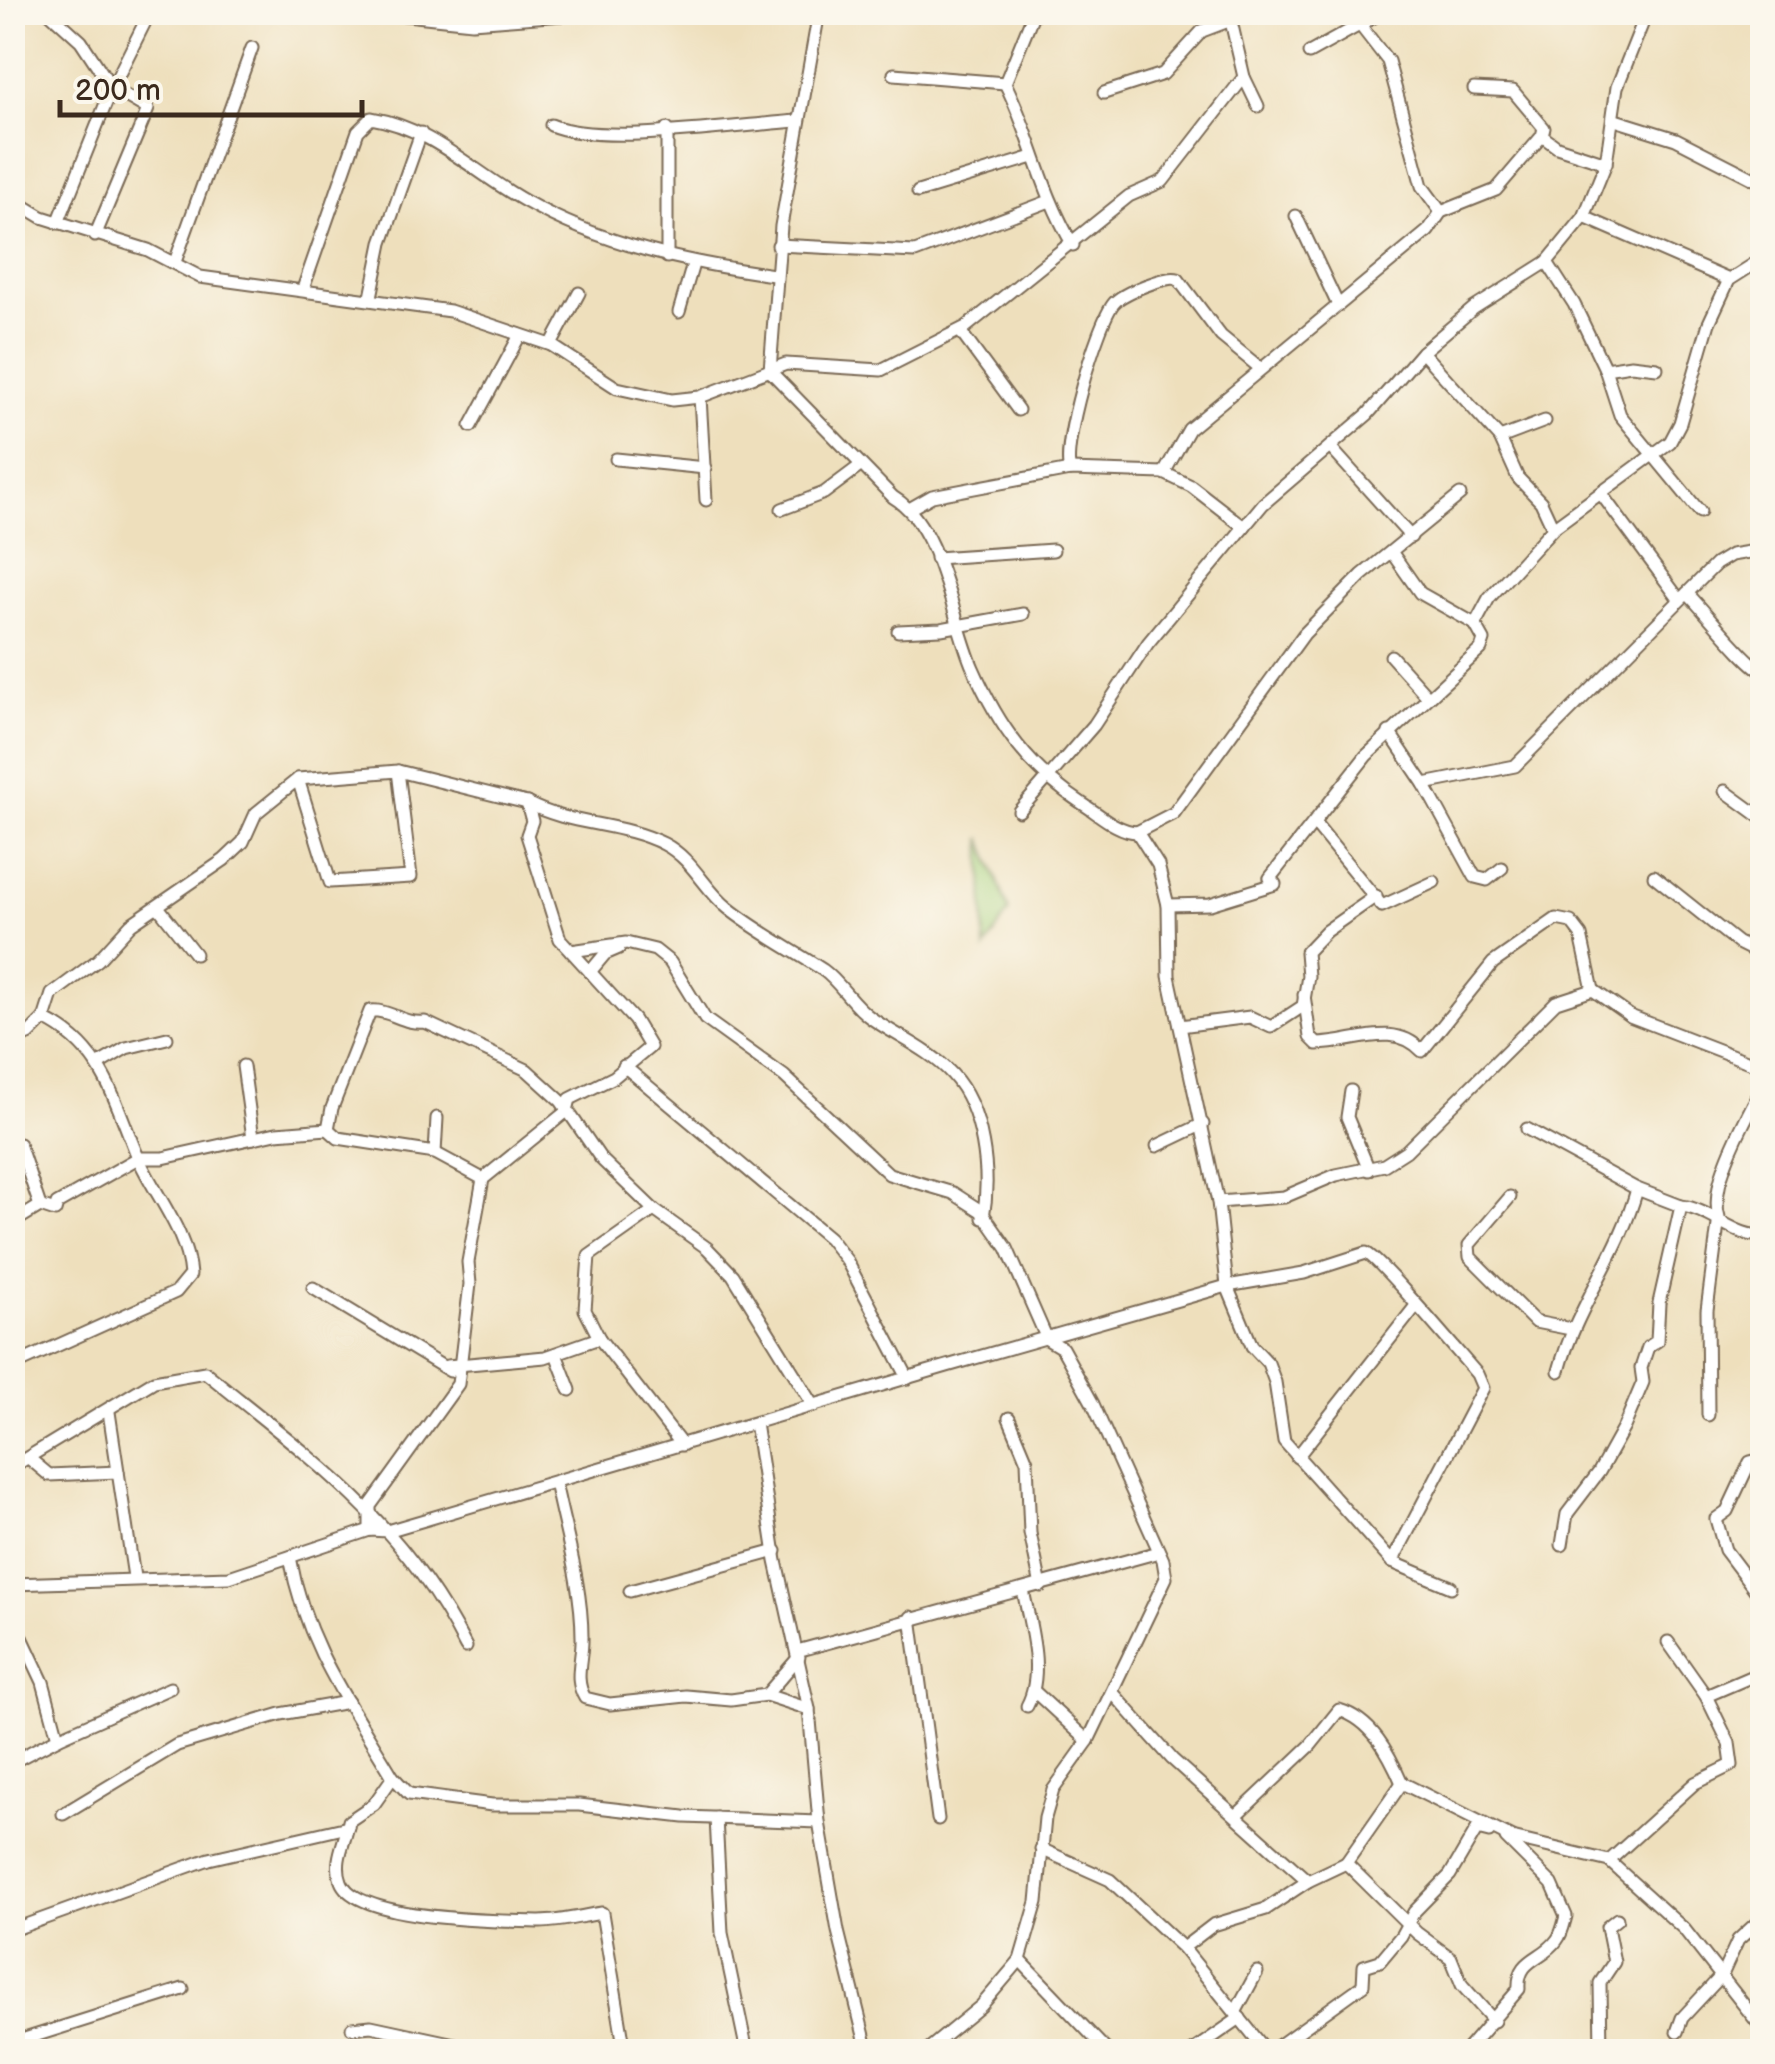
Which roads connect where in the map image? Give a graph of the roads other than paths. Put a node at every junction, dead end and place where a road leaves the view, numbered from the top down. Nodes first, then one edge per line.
1 (49, 12) edge
2 (378, 12) edge
3 (603, 12) edge
4 (818, 12) edge
5 (1034, 12) edge
6 (1383, 12) edge
7 (1647, 12) edge
8 (1230, 16) edge
9 (471, 17) edge
10 (146, 20) dead end
11 (1360, 25) junction
12 (252, 48) dead end
13 (1309, 53) dead end
14 (894, 74) dead end
15 (1244, 76) junction
16 (1006, 83) junction
17 (112, 88) junction
18 (1474, 90) dead end
19 (1104, 92) dead end
20 (1258, 106) dead end
21 (1615, 120) junction
22 (798, 121) junction
23 (551, 125) dead end
24 (666, 130) junction
25 (421, 133) junction
26 (1542, 136) junction
27 (1033, 158) junction
28 (1606, 163) junction
29 (1762, 183) edge
30 (918, 192) dead end
31 (12, 199) edge
32 (1048, 202) junction
33 (1441, 212) junction
34 (1296, 216) dead end
35 (1584, 217) junction
36 (58, 223) junction
37 (94, 236) junction
38 (778, 244) junction
39 (1073, 245) junction
40 (667, 257) junction
41 (1762, 259) edge
42 (175, 262) junction
43 (1547, 262) junction
44 (694, 264) junction
45 (774, 276) junction
46 (1729, 280) junction
47 (304, 290) junction
48 (580, 293) dead end
49 (370, 297) junction
50 (1337, 304) junction
51 (679, 312) dead end
52 (960, 330) junction
53 (520, 335) junction
54 (551, 345) junction
55 (1422, 352) junction
56 (1260, 368) junction
57 (1656, 368) dead end
58 (1605, 369) junction
59 (770, 371) junction
60 (700, 398) junction
61 (1018, 410) dead end
62 (1545, 421) dead end
63 (471, 426) dead end
64 (1500, 438) junction
65 (1330, 448) junction
66 (1654, 456) junction
67 (616, 459) dead end
68 (860, 466) junction
69 (705, 468) junction
70 (1070, 470) junction
71 (1164, 473) junction
72 (1460, 495) dead end
73 (1602, 495) junction
74 (706, 500) dead end
75 (911, 508) junction
76 (782, 509) dead end
77 (1700, 512) dead end
78 (1244, 526) junction
79 (1552, 528) junction
80 (1412, 538) junction
81 (1053, 550) dead end
82 (1762, 550) edge
83 (1392, 552) junction
84 (936, 558) junction
85 (1683, 596) junction
86 (1022, 614) dead end
87 (1475, 624) junction
88 (959, 626) junction
89 (898, 630) dead end
90 (1392, 656) dead end
91 (1762, 671) edge
92 (1427, 696) junction
93 (1389, 732) junction
94 (398, 772) junction
95 (1046, 779) junction
96 (298, 780) junction
97 (1424, 784) junction
98 (1725, 791) dead end
99 (528, 804) junction
100 (1019, 811) dead end
101 (1762, 818) edge
102 (1315, 824) junction
103 (1136, 832) junction
104 (1502, 868) dead end
105 (1654, 876) dead end
106 (1434, 882) dead end
107 (1376, 896) junction
108 (1168, 905) junction
109 (159, 908) junction
110 (628, 944) junction
111 (570, 950) junction
112 (195, 954) dead end
113 (1762, 955) edge
114 (590, 972) junction
115 (1593, 990) junction
116 (1304, 995) junction
117 (44, 1019) junction
118 (1180, 1026) junction
119 (168, 1038) dead end
120 (12, 1040) edge
121 (99, 1064) junction
122 (243, 1066) dead end
123 (624, 1066) junction
124 (1762, 1067) edge
125 (1762, 1087) edge
126 (1352, 1091) dead end
127 (567, 1111) junction
128 (437, 1118) dead end
129 (1203, 1124) junction
130 (328, 1128) junction
131 (1527, 1129) dead end
132 (253, 1138) junction
133 (19, 1144) dead end
134 (1157, 1146) dead end
135 (435, 1153) junction
136 (138, 1158) junction
137 (1369, 1170) junction
138 (483, 1180) junction
139 (1636, 1189) junction
140 (1510, 1196) dead end
141 (1218, 1202) junction
142 (40, 1206) junction
143 (1681, 1206) junction
144 (654, 1210) junction
145 (1719, 1217) junction
146 (983, 1218) junction
147 (12, 1223) edge
148 (1762, 1234) edge
149 (1227, 1286) junction
150 (312, 1288) dead end
151 (1415, 1308) junction
152 (1570, 1329) junction
153 (600, 1338) junction
154 (1048, 1339) junction
155 (556, 1354) junction
156 (12, 1366) edge
157 (447, 1366) junction
158 (462, 1368) junction
159 (1559, 1371) dead end
160 (908, 1378) junction
161 (458, 1384) junction
162 (570, 1390) dead end
163 (814, 1406) junction
164 (109, 1412) junction
165 (1708, 1416) dead end
166 (1009, 1418) dead end
167 (755, 1424) junction
168 (682, 1445) junction
169 (1297, 1457) junction
170 (1762, 1459) edge
171 (31, 1460) junction
172 (12, 1467) edge
173 (118, 1472) junction
174 (554, 1482) junction
175 (368, 1512) junction
176 (370, 1530) junction
177 (386, 1531) junction
178 (1562, 1545) dead end
179 (776, 1551) junction
180 (1159, 1552) junction
181 (290, 1558) junction
182 (1392, 1562) junction
183 (134, 1577) junction
184 (12, 1584) edge
185 (1041, 1586) junction
186 (1451, 1588) dead end
187 (1024, 1590) junction
188 (630, 1592) dead end
189 (1762, 1599) edge
190 (12, 1616) edge
191 (911, 1616) junction
192 (1668, 1642) dead end
193 (466, 1647) dead end
194 (798, 1654) junction
195 (1762, 1672) edge
196 (170, 1688) dead end
197 (1035, 1692) junction
198 (1112, 1693) junction
199 (766, 1696) junction
200 (1706, 1696) junction
201 (348, 1702) junction
202 (1027, 1706) dead end
203 (809, 1709) junction
204 (58, 1738) junction
205 (1088, 1740) junction
206 (12, 1762) edge
207 (389, 1782) junction
208 (1402, 1783) junction
209 (63, 1814) dead end
210 (1237, 1816) junction
211 (716, 1818) junction
212 (938, 1819) dead end
213 (820, 1822) junction
214 (348, 1827) junction
215 (1041, 1848) junction
216 (1613, 1856) junction
217 (1346, 1863) junction
218 (1308, 1881) junction
219 (1762, 1918) edge
220 (1618, 1919) dead end
221 (1408, 1923) junction
222 (12, 1930) edge
223 (1183, 1948) junction
224 (1020, 1960) junction
225 (1256, 1972) dead end
226 (1722, 1975) junction
227 (183, 1989) dead end
228 (1238, 2014) junction
229 (1494, 2020) junction
230 (352, 2028) dead end
231 (1762, 2028) edge
232 (1677, 2032) dead end
233 (12, 2043) edge
234 (931, 2050) edge
235 (492, 2052) edge
236 (625, 2052) edge
237 (748, 2052) edge
238 (868, 2052) edge
239 (1108, 2052) edge
240 (1191, 2052) edge
241 (1268, 2052) edge
242 (1465, 2052) edge
243 (1601, 2052) edge

1 - 17 street
2 - 9 street
3 - 9 street
4 - 22 street
5 - 16 street
6 - 11 street
7 - 21 street
8 - 15 street
8 - 19 street
10 - 17 street
11 - 13 street
11 - 33 street
12 - 42 street
14 - 16 street
15 - 20 street
15 - 39 street
16 - 27 street
17 - 36 street
17 - 37 street
18 - 26 street
21 - 28 street
21 - 29 street
22 - 24 street
22 - 38 street
23 - 24 street
24 - 40 street
25 - 40 street
25 - 47 street
25 - 49 street
26 - 28 street
26 - 33 street
27 - 30 street
27 - 32 street
28 - 35 street
31 - 36 street
32 - 38 street
32 - 39 street
33 - 50 street
34 - 50 street
35 - 43 street
35 - 46 street
36 - 37 street
37 - 42 street
38 - 45 street
39 - 52 street
40 - 44 street
41 - 46 street
42 - 47 street
43 - 55 street
43 - 58 street
44 - 45 street
44 - 51 street
45 - 59 street
46 - 66 street
47 - 49 street
48 - 54 street
49 - 53 street
50 - 56 street
52 - 59 street
52 - 61 street
53 - 54 street
53 - 63 street
54 - 60 street
55 - 64 street
55 - 65 street
56 - 70 street
56 - 71 street
57 - 58 street
58 - 66 street
59 - 60 street
59 - 68 street
60 - 69 street
62 - 64 street
64 - 79 street
65 - 78 street
65 - 80 street
66 - 73 street
66 - 77 street
67 - 69 street
68 - 75 street
68 - 76 street
69 - 74 street
70 - 71 street
70 - 75 street
71 - 78 street
72 - 80 street
73 - 79 street
73 - 85 street
75 - 84 street
78 - 95 street
79 - 87 street
80 - 83 street
81 - 84 street
82 - 85 street
83 - 87 street
83 - 103 street
84 - 88 street
85 - 91 street
85 - 97 street
86 - 88 street
87 - 92 street
88 - 89 street
88 - 95 street
90 - 92 street
92 - 93 street
93 - 97 street
93 - 102 street
94 - 96 street
94 - 96 street
94 - 99 street
95 - 100 street
95 - 103 street
96 - 109 street
97 - 104 street
98 - 101 street
99 - 111 street
99 - 146 street
102 - 107 street
102 - 108 street
103 - 108 street
105 - 113 street
106 - 107 street
107 - 116 street
108 - 118 street
109 - 112 street
109 - 117 street
110 - 111 street
110 - 114 street
110 - 146 street
111 - 114 street
114 - 123 street
115 - 116 street
115 - 124 street
115 - 137 street
116 - 118 street
117 - 120 street
117 - 121 street
118 - 129 street
119 - 121 street
121 - 136 street
122 - 132 street
123 - 127 street
123 - 160 street
125 - 145 street
126 - 137 street
127 - 130 street
127 - 138 street
127 - 144 street
128 - 135 street
129 - 134 street
129 - 141 street
130 - 132 street
130 - 135 street
131 - 139 street
132 - 136 street
133 - 142 street
135 - 138 street
136 - 142 street
136 - 156 street
137 - 141 street
138 - 158 street
139 - 143 street
139 - 152 street
140 - 152 street
141 - 149 street
142 - 147 street
143 - 145 street
143 - 178 street
144 - 153 street
144 - 163 street
145 - 148 street
145 - 165 street
146 - 154 street
149 - 151 street
149 - 154 street
149 - 169 street
150 - 157 street
151 - 169 street
151 - 182 street
152 - 159 street
153 - 155 street
153 - 168 street
154 - 160 street
154 - 180 street
155 - 158 street
155 - 162 street
157 - 158 street
157 - 161 street
158 - 161 street
160 - 163 street
161 - 175 street
163 - 167 street
164 - 171 street
164 - 173 street
164 - 175 street
166 - 185 street
167 - 168 street
167 - 179 street
168 - 174 street
169 - 182 street
170 - 189 street
171 - 172 street
171 - 173 street
173 - 183 street
174 - 177 street
174 - 199 street
175 - 176 street
175 - 177 street
176 - 177 street
176 - 181 street
177 - 193 street
179 - 188 street
179 - 194 street
180 - 185 street
180 - 198 street
181 - 183 street
181 - 201 street
182 - 186 street
183 - 184 street
185 - 187 street
187 - 191 street
187 - 197 street
190 - 204 street
191 - 194 street
191 - 212 street
192 - 200 street
194 - 199 street
194 - 203 street
195 - 200 street
196 - 204 street
197 - 202 street
197 - 205 street
198 - 205 street
198 - 210 street
199 - 203 street
200 - 216 street
201 - 207 street
201 - 209 street
203 - 213 street
204 - 206 street
205 - 215 street
207 - 211 street
207 - 214 street
208 - 210 street
208 - 216 street
208 - 217 street
210 - 218 street
211 - 213 street
211 - 237 street
213 - 238 street
214 - 222 street
214 - 236 street
215 - 223 street
215 - 224 street
216 - 226 street
217 - 218 street
217 - 221 street
218 - 223 street
219 - 226 street
220 - 243 street
221 - 229 street
221 - 229 street
221 - 241 street
223 - 228 street
224 - 234 street
224 - 239 street
225 - 228 street
226 - 231 street
226 - 232 street
227 - 233 street
228 - 240 street
228 - 241 street
229 - 242 street
230 - 235 street

